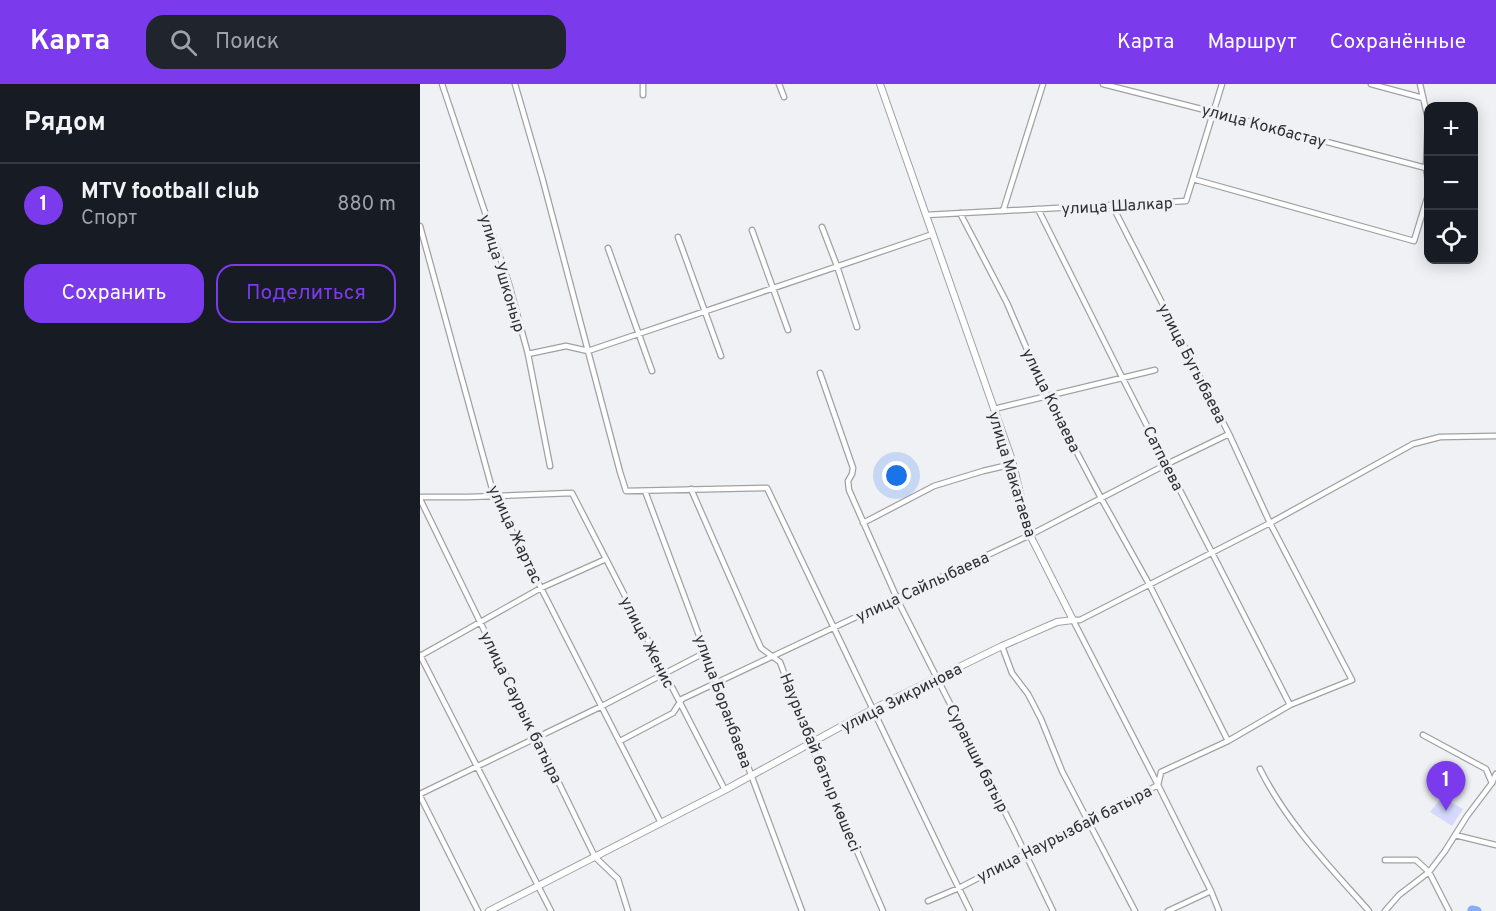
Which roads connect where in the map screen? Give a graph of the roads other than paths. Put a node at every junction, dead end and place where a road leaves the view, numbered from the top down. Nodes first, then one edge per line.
1 (442, 84) edge
2 (515, 84) edge
3 (644, 84) edge
4 (779, 84) edge
5 (880, 84) edge
6 (1042, 84) edge
7 (1103, 84) edge
8 (1222, 84) edge
9 (1371, 84) edge
10 (1420, 84) edge
11 (644, 95) dead end
12 (784, 98) dead end
13 (1423, 98) junction
14 (1213, 112) junction
15 (1426, 156) edge
16 (1424, 167) edge
17 (1193, 179) junction
18 (1112, 205) junction
19 (1424, 208) edge
20 (1038, 209) junction
21 (1003, 211) junction
22 (960, 213) junction
23 (926, 215) junction
24 (420, 226) edge
25 (822, 227) dead end
26 (752, 231) dead end
27 (933, 234) junction
28 (678, 237) dead end
29 (608, 248) dead end
30 (837, 266) junction
31 (773, 288) junction
32 (705, 311) junction
33 (857, 327) dead end
34 (788, 330) dead end
35 (640, 333) junction
36 (588, 351) junction
37 (528, 354) junction
38 (721, 357) dead end
39 (1155, 370) dead end
40 (652, 371) dead end
41 (820, 373) dead end
42 (1122, 377) junction
43 (1047, 396) junction
44 (994, 409) junction
45 (1229, 434) junction
46 (1496, 436) edge
47 (1013, 464) junction
48 (1167, 464) junction
49 (550, 466) dead end
50 (690, 489) junction
51 (645, 491) junction
52 (494, 496) junction
53 (420, 498) edge
54 (1101, 498) junction
55 (1270, 522) junction
56 (863, 523) junction
57 (1030, 535) junction
58 (1212, 552) junction
59 (606, 559) junction
60 (1149, 584) junction
61 (542, 588) junction
62 (896, 597) junction
63 (1073, 620) junction
64 (481, 623) junction
65 (834, 628) junction
66 (1002, 646) junction
67 (706, 652) junction
68 (420, 655) edge
69 (772, 656) junction
70 (665, 674) junction
71 (937, 678) junction
72 (1352, 680) joint
73 (717, 681) junction
74 (680, 702) junction
75 (1290, 705) junction
76 (602, 706) junction
77 (873, 709) junction
78 (1423, 735) dead end
79 (537, 737) junction
80 (620, 741) junction
81 (1228, 741) junction
82 (810, 743) junction
83 (477, 767) junction
84 (1260, 769) dead end
85 (1496, 774) edge
86 (751, 775) junction
87 (1492, 783) junction
88 (1158, 785) junction
89 (725, 790) junction
90 (420, 795) edge
91 (1089, 821) junction
92 (661, 823) junction
93 (1455, 835) junction
94 (1496, 845) edge
95 (1025, 853) junction
96 (595, 856) junction
97 (1385, 860) dead end
98 (1430, 872) junction
99 (538, 886) junction
100 (959, 888) junction
101 (1211, 891) junction
102 (928, 902) dead end
103 (478, 911) edge
104 (489, 911) edge
105 (551, 911) edge
106 (628, 911) edge
107 (802, 911) edge
108 (883, 911) edge
109 (970, 911) edge
110 (1053, 911) edge
111 (1135, 911) edge
112 (1168, 911) edge
113 (1219, 911) edge
114 (1369, 911) edge
115 (1385, 911) edge
116 (1449, 911) edge

1 - 37 street, улица Ушконыр
2 - 36 street
3 - 11 street
4 - 12 street
5 - 23 street, улица Макатаева
6 - 21 street
7 - 14 street, улица Кокбастау
8 - 14 street, улица Шалкар
9 - 13 street
10 - 13 street
13 - 15 street
14 - 16 street, улица Кокбастау
14 - 17 street, улица Шалкар
17 - 18 street, улица Шалкар
17 - 19 street
18 - 20 street, улица Шалкар
18 - 45 street, улица Бугыбаева
20 - 21 street, улица Шалкар
20 - 42 street, Сатпаева
21 - 22 street, улица Шалкар
22 - 23 street, улица Шалкар
22 - 43 street, улица Конаева
23 - 27 street, улица Макатаева
24 - 52 street, улица Жартас
25 - 30 street
26 - 31 street
27 - 30 street
27 - 44 street, улица Макатаева
28 - 32 street
29 - 35 street
30 - 31 street
30 - 33 street
31 - 32 street
31 - 34 street
32 - 35 street
32 - 38 street
35 - 36 street
35 - 40 street
36 - 37 street
36 - 51 street
37 - 49 street, улица Ушконыр
39 - 42 street
41 - 56 street, Суранши батыр
42 - 43 street
42 - 48 street, Сатпаева
43 - 44 street
43 - 54 street, улица Конаева
44 - 47 street, улица Макатаева
45 - 48 street, улица Сайлыбаева
45 - 55 street, улица Бугыбаева
46 - 55 street, улица Зикринова
47 - 56 street
47 - 57 street, улица Макатаева
48 - 54 street, улица Сайлыбаева
48 - 58 street, Сатпаева
50 - 51 street
50 - 65 street
50 - 69 street, Наурызбай батыр көшесі
51 - 67 street, улица Боранбаева
52 - 53 street
52 - 59 street, улица Женис
52 - 61 street, улица Жартас
53 - 64 street, улица Саурык батыра
54 - 57 street, улица Сайлыбаева
54 - 60 street, улица Конаева
55 - 58 street, улица Зикринова
55 - 72 street, улица Бугыбаева
56 - 62 street, Суранши батыр
57 - 62 street, улица Сайлыбаева
57 - 63 street, улица Макатаева
58 - 60 street, улица Зикринова
58 - 75 street, Сатпаева
59 - 61 street
59 - 70 street, улица Женис
60 - 63 street, улица Зикринова
60 - 81 street, улица Конаева
61 - 64 street
61 - 76 street, улица Жартас
62 - 65 street, улица Сайлыбаева
62 - 71 street, Суранши батыр
63 - 66 street, улица Зикринова
63 - 88 street, улица Макатаева
64 - 68 street
64 - 79 street, улица Саурык батыра
65 - 69 street, улица Сайлыбаева
65 - 77 street
66 - 71 street, улица Зикринова
66 - 91 street
67 - 70 street
67 - 73 street, улица Боранбаева
68 - 83 street
69 - 73 street, улица Сайлыбаева
69 - 82 street, Наурызбай батыр көшесі
70 - 74 street, улица Женис
70 - 76 street
71 - 77 street, улица Зикринова
71 - 95 street, Суранши батыр
72 - 75 street, улица Наурызбай батыра
73 - 74 street, улица Сайлыбаева
73 - 86 street, улица Боранбаева
74 - 80 street, улица Сайлыбаева
74 - 89 street, улица Женис
75 - 81 street, улица Наурызбай батыра
76 - 79 street
76 - 80 street, улица Жартас
77 - 82 street, улица Зикринова
77 - 100 street
78 - 87 street
79 - 83 street
79 - 96 street, улица Саурык батыра
80 - 92 street, улица Жартас
81 - 88 street, улица Наурызбай батыра
82 - 86 street, улица Зикринова
82 - 108 street, Наурызбай батыр көшесі
83 - 90 street
83 - 99 street
84 - 114 street
85 - 87 street
86 - 89 street, улица Зикринова
86 - 107 street, улица Боранбаева
87 - 93 street
88 - 91 street, улица Наурызбай батыра
88 - 101 street, улица Макатаева
89 - 92 street, улица Зикринова
90 - 103 street
91 - 95 street, улица Наурызбай батыра
91 - 111 street
92 - 96 street, улица Зикринова
93 - 94 street
93 - 98 street
95 - 100 street, улица Наурызбай батыра
95 - 110 street, Суранши батыр
96 - 99 street, улица Зикринова
96 - 106 street, улица Саурык батыра
97 - 98 street
98 - 115 street
98 - 116 street
99 - 104 street, улица Зикринова
99 - 105 street
100 - 102 street, улица Наурызбай батыра
100 - 109 street
101 - 112 street
101 - 113 street, улица Макатаева

